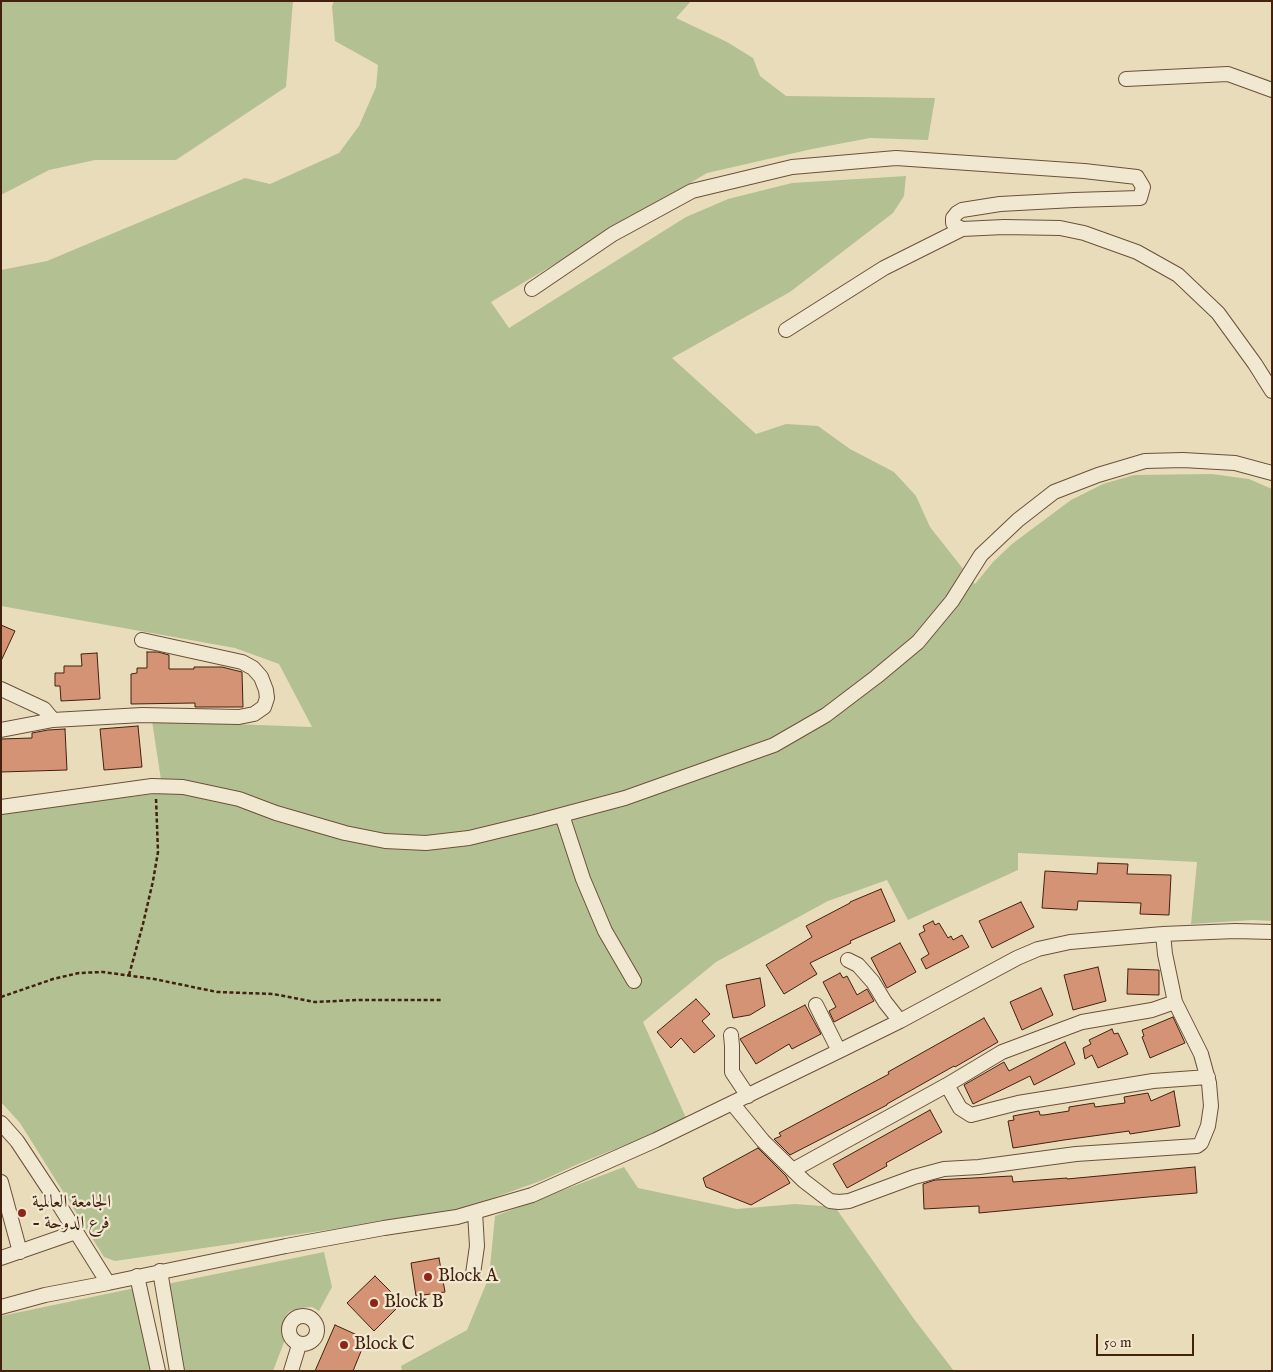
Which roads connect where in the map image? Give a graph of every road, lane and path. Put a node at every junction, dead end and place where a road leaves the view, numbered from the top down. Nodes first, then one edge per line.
1 (1126, 79) dead end
2 (1272, 90) edge
3 (962, 229) junction
4 (532, 289) dead end
5 (786, 330) dead end
6 (1272, 391) edge
7 (1272, 473) edge
8 (142, 640) dead end
9 (1, 689) edge
10 (53, 720) junction
11 (1, 730) edge
12 (156, 791) dead end
13 (1, 807) edge
14 (562, 815) junction
15 (1272, 932) edge
16 (1163, 934) junction
17 (848, 960) dead end
18 (129, 975) junction
19 (634, 981) dead end
20 (1, 997) edge
21 (442, 1000) dead end
22 (1175, 1002) junction
23 (816, 1005) dead end
24 (900, 1021) junction
25 (731, 1035) dead end
26 (840, 1051) junction
27 (1208, 1077) junction
28 (947, 1085) junction
29 (748, 1096) junction
30 (732, 1103) junction
31 (1, 1123) edge
32 (793, 1170) junction
33 (1, 1182) edge
34 (475, 1212) junction
35 (76, 1232) junction
36 (20, 1252) junction
37 (1, 1258) edge
38 (160, 1271) junction
39 (473, 1274) dead end
40 (137, 1276) junction
41 (108, 1283) junction
42 (1, 1307) edge
43 (299, 1345) dead end
44 (158, 1371) edge
45 (177, 1371) edge
46 (290, 1371) edge

1 - 2 street
3 - 4 street
3 - 5 street
3 - 6 street
7 - 14 street
8 - 10 street
9 - 10 street
10 - 11 street
12 - 18 path
13 - 14 street
14 - 19 street
15 - 16 street
16 - 22 street
16 - 24 street
17 - 24 street
18 - 20 path
18 - 21 path
22 - 27 street
22 - 28 street
23 - 26 street
24 - 26 street
25 - 29 street
26 - 29 street
27 - 28 street
27 - 32 street
28 - 32 street
29 - 30 street
30 - 32 street
30 - 34 street
31 - 35 street
33 - 36 street
34 - 38 street
34 - 39 street
35 - 36 street
35 - 41 street
36 - 37 street
38 - 40 street
38 - 45 street
40 - 41 street
40 - 44 street
41 - 42 street
43 - 46 street

